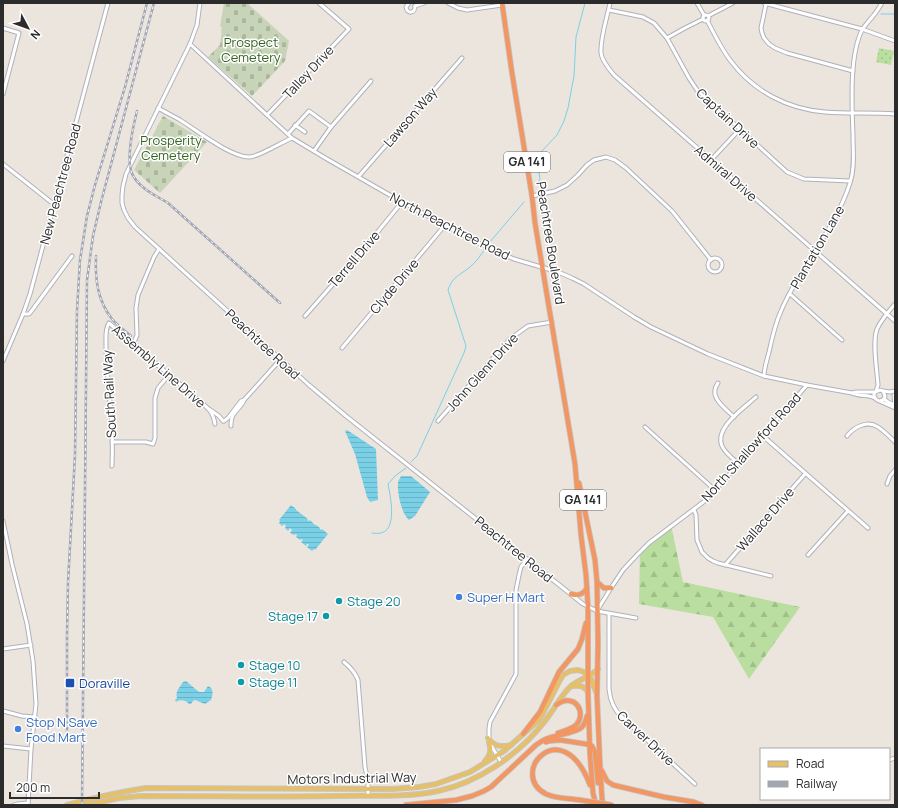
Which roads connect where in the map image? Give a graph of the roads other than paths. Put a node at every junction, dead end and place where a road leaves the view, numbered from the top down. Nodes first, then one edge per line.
1 (108, 3) edge
2 (200, 3) edge
3 (319, 3) edge
4 (409, 3) edge
5 (412, 3) edge
6 (424, 3) edge
7 (448, 3) edge
8 (610, 3) edge
9 (697, 3) edge
10 (733, 3) edge
11 (765, 3) edge
12 (882, 3) edge
13 (502, 4) edge
14 (415, 6) junction
15 (609, 10) junction
16 (705, 18) junction
17 (3, 28) edge
18 (862, 29) junction
19 (667, 38) junction
20 (895, 41) edge
21 (190, 44) junction
22 (462, 58) dead end
23 (852, 71) junction
24 (371, 82) dead end
25 (3, 94) edge
26 (158, 108) junction
27 (852, 113) junction
28 (895, 114) edge
29 (267, 115) junction
30 (295, 125) junction
31 (331, 127) junction
32 (739, 130) junction
33 (305, 132) dead end
34 (288, 134) junction
35 (292, 138) junction
36 (314, 151) junction
37 (711, 160) junction
38 (3, 164) edge
39 (359, 176) junction
40 (850, 181) junction
41 (532, 196) junction
42 (402, 202) junction
43 (54, 203) junction
44 (445, 225) junction
45 (159, 249) junction
46 (815, 251) junction
47 (72, 256) dead end
48 (711, 260) junction
49 (543, 267) junction
50 (790, 294) junction
51 (895, 304) edge
52 (24, 314) junction
53 (887, 314) junction
54 (305, 316) dead end
55 (895, 321) edge
56 (109, 322) joint
57 (552, 322) junction
58 (135, 340) dead end
59 (842, 340) dead end
60 (342, 348) dead end
61 (280, 360) junction
62 (3, 361) edge
63 (169, 375) junction
64 (764, 376) junction
65 (718, 383) dead end
66 (807, 385) junction
67 (878, 385) junction
68 (876, 391) junction
69 (883, 391) junction
70 (852, 393) junction
71 (895, 393) edge
72 (756, 398) dead end
73 (875, 398) junction
74 (885, 398) junction
75 (244, 400) junction
76 (880, 401) junction
77 (895, 406) edge
78 (209, 409) junction
79 (734, 417) junction
80 (438, 421) dead end
81 (215, 424) dead end
82 (231, 426) dead end
83 (645, 427) dead end
84 (763, 436) junction
85 (847, 436) dead end
86 (112, 442) junction
87 (895, 442) edge
88 (575, 464) junction
89 (739, 464) junction
90 (112, 466) dead end
91 (895, 470) edge
92 (805, 474) junction
93 (887, 484) dead end
94 (716, 490) junction
95 (694, 510) junction
96 (848, 511) junction
97 (3, 521) edge
98 (868, 528) dead end
99 (808, 555) dead end
100 (527, 558) junction
101 (725, 565) junction
102 (771, 576) dead end
103 (597, 582) junction
104 (587, 588) junction
105 (611, 588) junction
106 (571, 594) junction
107 (588, 607) junction
108 (597, 611) junction
109 (610, 614) junction
110 (588, 618) junction
111 (636, 618) dead end
112 (31, 645) junction
113 (3, 649) edge
114 (344, 662) dead end
115 (598, 668) junction
116 (589, 676) junction
117 (571, 686) junction
118 (588, 693) junction
119 (597, 696) junction
120 (556, 705) junction
121 (589, 708) junction
122 (3, 711) edge
123 (35, 717) junction
124 (523, 734) junction
125 (547, 738) junction
126 (489, 740) junction
127 (511, 745) junction
128 (589, 745) junction
129 (3, 746) edge
130 (31, 749) junction
131 (528, 752) junction
132 (497, 756) junction
133 (501, 762) junction
134 (482, 765) junction
135 (600, 765) junction
136 (695, 784) dead end
137 (368, 790) junction
138 (593, 793) junction
139 (368, 795) junction
140 (602, 798) junction
141 (28, 804) edge
142 (14, 805) edge
143 (67, 805) edge
144 (86, 805) edge
145 (406, 805) edge
146 (596, 805) edge
147 (603, 805) edge
148 (613, 805) edge
149 (702, 805) edge

1 - 43 street, New Peachtree Road
2 - 21 street, Peachtree Road
3 - 29 street, Talley Drive
4 - 14 street
5 - 14 street
6 - 14 street
7 - 13 street
8 - 15 street, Admiral Drive
9 - 16 street
10 - 16 street
11 - 18 street
11 - 23 street
12 - 18 street, Plantation Lane
13 - 41 highway, Peachtree Boulevard / GA 141
15 - 19 street, Captain Drive
15 - 37 street, Admiral Drive
16 - 19 street
16 - 27 street
17 - 25 street
18 - 20 street
18 - 23 street, Plantation Lane
19 - 32 street, Captain Drive
21 - 26 street, Peachtree Road
21 - 29 street, North Peachtree Road
22 - 39 street, Lawson Way
23 - 27 street, Plantation Lane
24 - 31 street
26 - 35 street
26 - 45 street, Peachtree Road
27 - 28 street
27 - 40 street, Plantation Lane
29 - 34 street, North Peachtree Road
30 - 31 street
30 - 33 street
30 - 34 street
31 - 36 street
32 - 37 street
32 - 40 street, Captain Drive
34 - 35 street, North Peachtree Road
35 - 36 street, North Peachtree Road
36 - 39 street, North Peachtree Road
37 - 46 street, Admiral Drive
38 - 43 street
39 - 42 street, North Peachtree Road
40 - 46 street, Plantation Lane
41 - 48 street
41 - 49 highway, Peachtree Boulevard / GA 141
42 - 44 street, North Peachtree Road
42 - 54 street, Terrell Drive
43 - 52 street, New Peachtree Road
44 - 49 street, North Peachtree Road
44 - 60 street, Clyde Drive
45 - 58 street
45 - 61 street, Peachtree Road
46 - 50 street, Plantation Lane
46 - 53 street, Admiral Drive
47 - 52 street
48 - 48 street
49 - 57 highway, Peachtree Boulevard / GA 141
49 - 64 street, North Peachtree Road
50 - 59 street
50 - 64 street, Plantation Lane
51 - 53 street
52 - 62 street, New Peachtree Road
53 - 55 street, Admiral Drive
53 - 67 street
56 - 63 street, Assembly Line Drive
56 - 86 street, South Rail Way
57 - 80 street, John Glenn Drive
57 - 88 highway, Peachtree Boulevard / GA 141
61 - 75 street
61 - 100 street, Peachtree Road
63 - 78 street, Assembly Line Drive
63 - 86 street
64 - 66 street, North Peachtree Road
65 - 79 street
66 - 70 street, North Peachtree Road
66 - 84 street, North Shallowford Road
67 - 68 street
67 - 69 street
68 - 69 street, North Peachtree Road
68 - 70 street, North Peachtree Road
68 - 73 street
69 - 71 street
69 - 74 street
70 - 73 street, North Peachtree Road
71 - 74 street
71 - 77 street
72 - 79 street
73 - 76 street, North Peachtree Road
74 - 76 street
74 - 77 street
75 - 78 street, Assembly Line Drive
75 - 82 street
76 - 77 street, North Peachtree Road
78 - 81 street, Assembly Line Drive
79 - 89 street
83 - 94 street
84 - 89 street, North Shallowford Road
84 - 92 street
85 - 87 street
86 - 90 street, South Rail Way
88 - 103 highway, Peachtree Boulevard / GA 141
88 - 104 highway, Peachtree Boulevard / GA 141
89 - 94 street, North Shallowford Road
91 - 93 street
92 - 96 street
92 - 101 street, Wallace Drive
94 - 95 street, North Shallowford Road
95 - 101 street
95 - 105 street, North Shallowford Road
96 - 98 street
96 - 99 street
97 - 112 street
100 - 106 street, Peachtree Road
100 - 126 street
101 - 102 street
103 - 105 highway
103 - 108 highway, Peachtree Boulevard / GA 141
104 - 106 highway
104 - 107 highway, Peachtree Boulevard / GA 141
105 - 108 street, North Shallowford Road
106 - 107 street, Peachtree Road
107 - 108 street, Peachtree Road
107 - 110 highway, Peachtree Boulevard / GA 141
108 - 109 street, Peachtree Road
108 - 115 highway, GA 141
109 - 111 street, Peachtree Road
109 - 136 street, Carver Drive
110 - 116 highway, GA 141
110 - 124 highway
112 - 113 street
112 - 123 street
114 - 137 street
115 - 116 main road, Motors Industrial Way
115 - 119 highway, GA 141
116 - 117 main road, Motors Industrial Way
116 - 118 highway, GA 141
116 - 119 main road
116 - 124 main road, Motors Industrial Way
117 - 118 main road
117 - 120 main road, Motors Industrial Way
118 - 121 highway, GA 141
119 - 135 highway, GA 141
120 - 125 highway
120 - 133 main road, Motors Industrial Way
121 - 125 highway
121 - 128 highway, GA 141
122 - 123 street
123 - 130 street
124 - 127 main road, Motors Industrial Way
125 - 131 highway
126 - 127 main road
126 - 132 street
126 - 134 main road
127 - 132 main road, Motors Industrial Way
128 - 131 highway
128 - 138 highway, GA 141
128 - 140 highway
129 - 130 street
130 - 141 street
131 - 145 highway
132 - 133 street
132 - 134 main road, Motors Industrial Way
133 - 139 main road, Motors Industrial Way
134 - 137 main road, Motors Industrial Way
135 - 140 highway, GA 141
135 - 149 highway
137 - 139 street
137 - 143 main road, Motors Industrial Way
138 - 146 highway, GA 141
138 - 148 highway, bridge
139 - 144 main road, Motors Industrial Way
140 - 147 highway, GA 141
141 - 142 street

